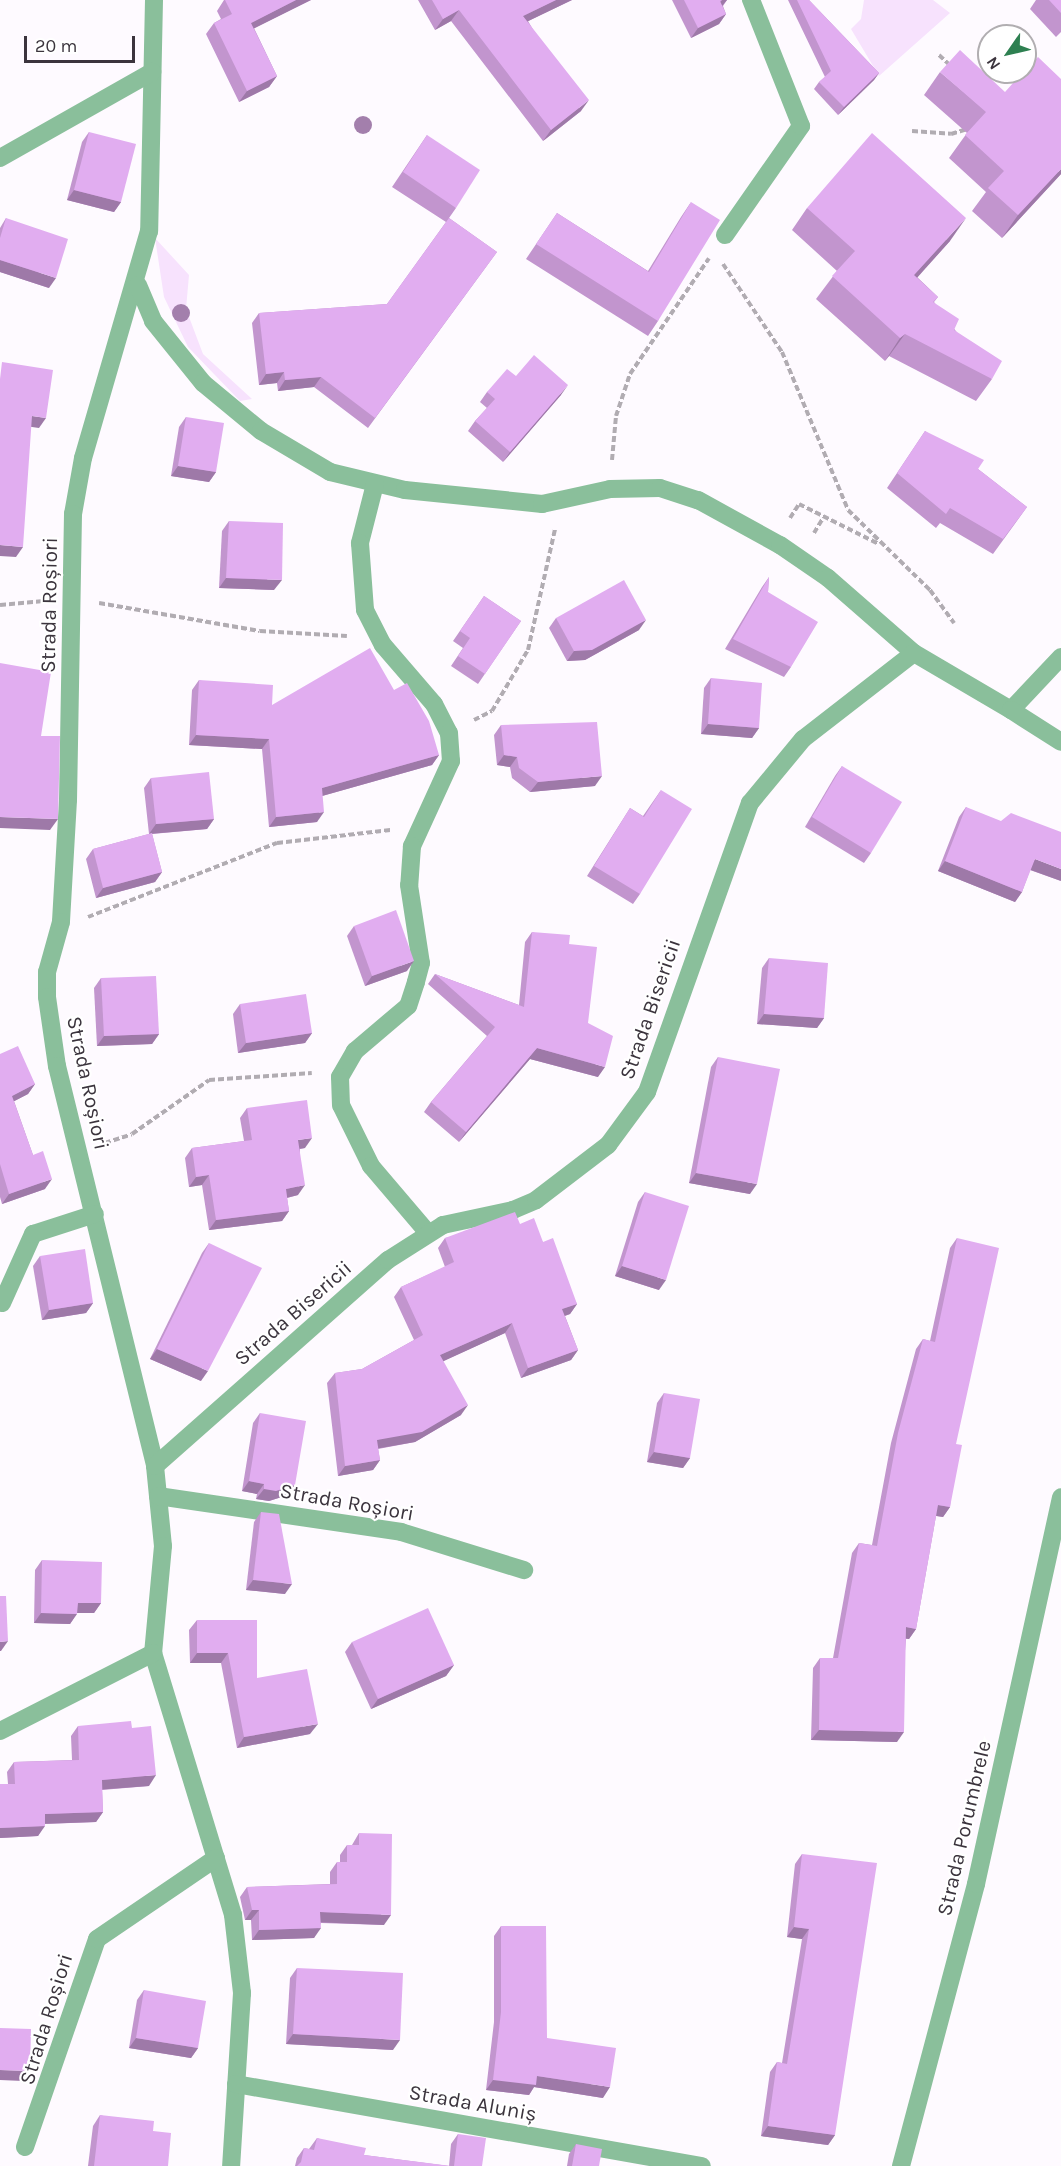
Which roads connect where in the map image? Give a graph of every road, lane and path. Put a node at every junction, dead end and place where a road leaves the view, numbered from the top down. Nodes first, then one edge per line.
1 (154, 0) edge
2 (751, 0) edge
3 (939, 55) dead end
4 (955, 69) edge
5 (152, 72) junction
6 (912, 131) dead end
7 (972, 134) edge
8 (0, 158) edge
9 (725, 235) dead end
10 (138, 285) junction
11 (375, 484) junction
12 (610, 489) junction
13 (570, 501) junction
14 (790, 518) dead end
15 (823, 518) junction
16 (814, 533) dead end
17 (882, 545) junction
18 (70, 598) junction
19 (42, 603) dead end
20 (0, 605) edge
21 (366, 610) junction
22 (954, 623) dead end
23 (914, 653) junction
24 (1061, 657) edge
25 (1011, 710) junction
26 (449, 733) junction
27 (1061, 742) edge
28 (420, 826) junction
29 (61, 922) junction
30 (340, 1077) junction
31 (79, 1151) junction
32 (95, 1214) junction
33 (428, 1233) junction
34 (2, 1303) dead end
35 (155, 1466) junction
36 (158, 1496) junction
37 (1061, 1497) edge
38 (524, 1570) dead end
39 (153, 1653) junction
40 (0, 1731) edge
41 (216, 1858) junction
42 (236, 2084) junction
43 (25, 2147) dead end
44 (231, 2166) edge
45 (702, 2166) edge
46 (901, 2166) edge

1 - 5 street, Strada Roșiori
2 - 9 street
3 - 4 path
5 - 8 street
5 - 10 street, Strada Roșiori
6 - 7 path
10 - 11 street
10 - 18 street, Strada Roșiori
11 - 13 street
11 - 21 street
12 - 13 street
12 - 17 path
12 - 23 street
13 - 26 path
14 - 15 path
15 - 16 path
15 - 17 path
17 - 22 path
18 - 21 path
18 - 29 street, Strada Roșiori
19 - 20 path
21 - 26 street
23 - 25 street
23 - 33 street, Strada Bisericii
24 - 25 street
25 - 27 street
26 - 28 street
28 - 29 path
28 - 30 street
29 - 31 street, Strada Roșiori
30 - 31 path
30 - 33 street
31 - 32 street, Strada Roșiori
32 - 34 street
32 - 35 street, Strada Roșiori
33 - 35 street, Strada Bisericii
35 - 36 street, Strada Roșiori
36 - 38 street, Strada Roșiori
36 - 39 street, Strada Roșiori
37 - 46 street, Strada Porumbrele
39 - 40 street
39 - 41 street, Strada Roșiori
41 - 42 street, Strada Roșiori
41 - 43 street, Strada Roșiori
42 - 44 street, Strada Roșiori
42 - 45 street, Strada Aluniș

